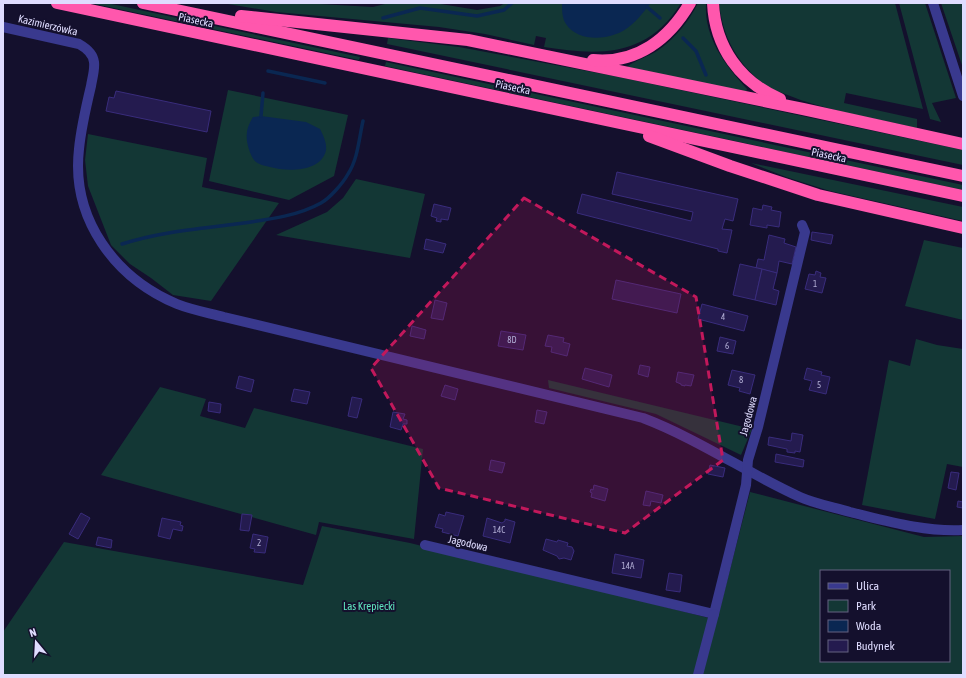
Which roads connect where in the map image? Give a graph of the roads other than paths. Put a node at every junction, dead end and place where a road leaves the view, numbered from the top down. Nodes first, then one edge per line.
1 (57, 3) edge
2 (690, 3) edge
3 (713, 3) edge
4 (933, 3) edge
5 (149, 4) edge
6 (3, 27) edge
7 (544, 56) junction
8 (963, 96) edge
9 (803, 109) junction
10 (608, 121) junction
11 (963, 144) edge
12 (963, 176) edge
13 (963, 196) edge
14 (802, 225) dead end
15 (963, 228) edge
16 (747, 469) junction
17 (963, 530) edge
18 (426, 545) dead end
19 (714, 614) junction
20 (698, 675) edge

1 - 10 highway, Piasecka
2 - 7 highway
3 - 9 highway
4 - 8 street
5 - 7 highway
5 - 12 highway, Piasecka
6 - 16 street, Kazimierzówka
7 - 9 highway
9 - 11 highway
10 - 13 highway, Piasecka
10 - 15 highway
14 - 16 street, Jagodowa
16 - 17 street
16 - 19 street, Jagodowa
18 - 19 street, Jagodowa
19 - 20 street, Jagodowa

